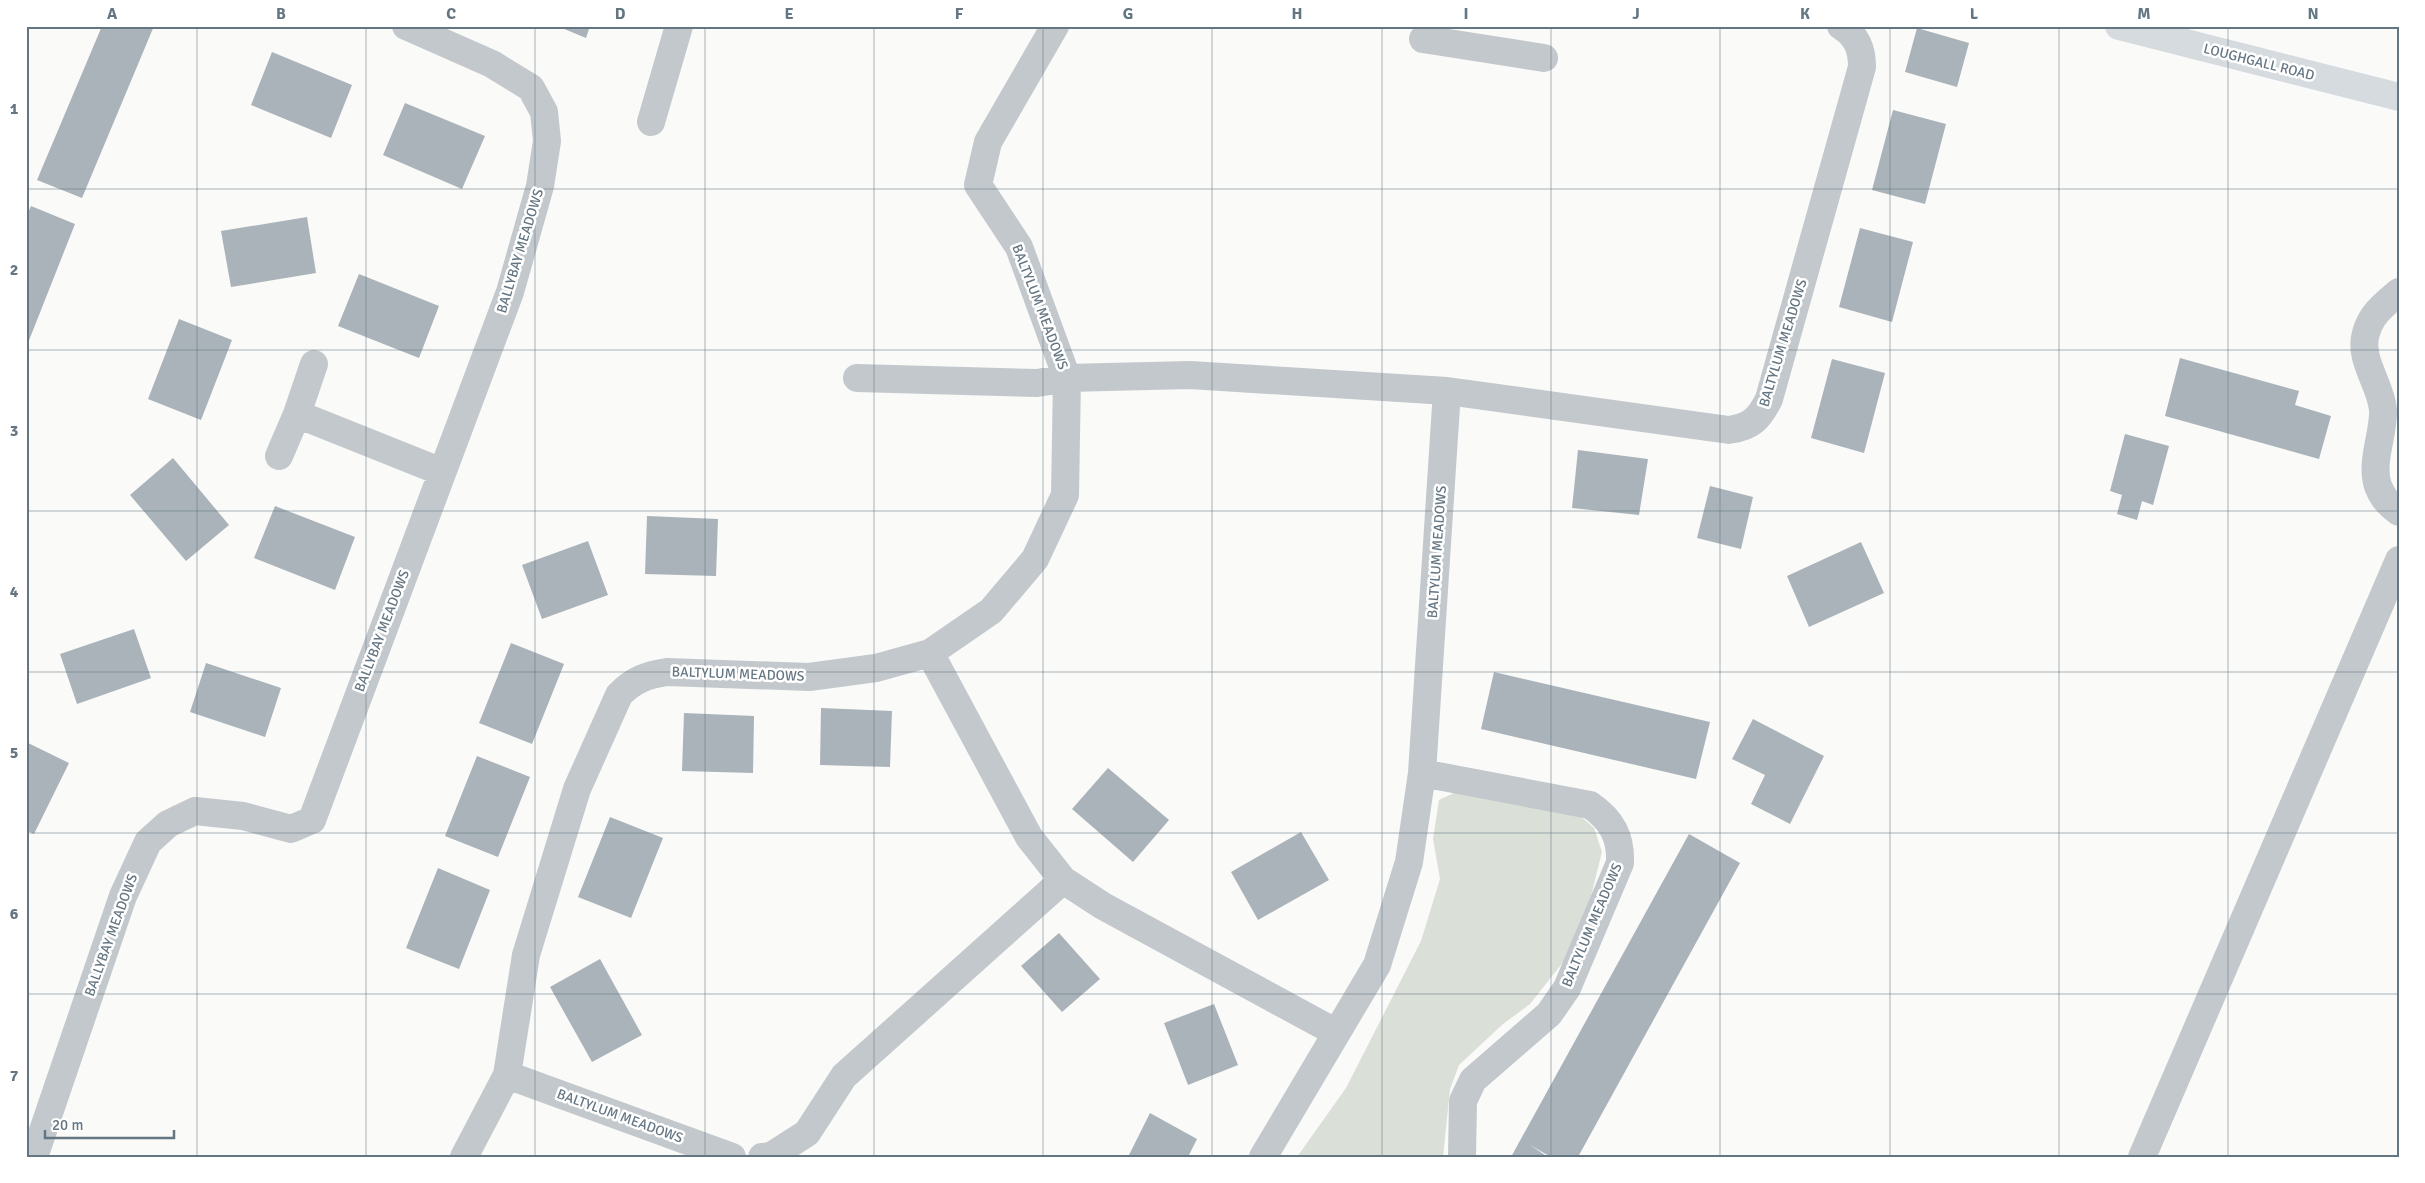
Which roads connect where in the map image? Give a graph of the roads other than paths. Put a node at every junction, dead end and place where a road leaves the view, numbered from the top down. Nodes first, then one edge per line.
1 (406, 26) edge
2 (679, 26) edge
3 (1055, 26) edge
4 (1841, 26) edge
5 (2119, 26) edge
6 (1479, 36) edge
7 (1423, 38) dead end
8 (1544, 58) dead end
9 (2399, 97) edge
10 (651, 122) dead end
11 (2399, 292) edge
12 (314, 364) dead end
13 (856, 378) dead end
14 (1067, 378) junction
15 (1447, 391) junction
16 (297, 414) junction
17 (280, 456) dead end
18 (442, 472) junction
19 (2399, 512) edge
20 (2399, 560) edge
21 (930, 653) junction
22 (1422, 773) junction
23 (1063, 880) junction
24 (1335, 1032) junction
25 (507, 1075) junction
26 (34, 1157) edge
27 (464, 1157) edge
28 (732, 1157) edge
29 (762, 1157) edge
30 (1263, 1157) edge
31 (1462, 1157) edge
32 (2142, 1157) edge

1 - 18 street, BALLYBAY MEADOWS
2 - 10 street
3 - 14 street, BALTYLUM MEADOWS
4 - 15 street, BALTYLUM MEADOWS
5 - 9 main road, LOUGHGALL ROAD
6 - 7 street
6 - 8 street
11 - 19 street
12 - 16 street
13 - 14 street
14 - 15 street, BALTYLUM MEADOWS
14 - 21 street, BALTYLUM MEADOWS
15 - 22 street, BALTYLUM MEADOWS
16 - 17 street
16 - 18 street
18 - 26 street, BALLYBAY MEADOWS
20 - 32 street
21 - 23 street
21 - 25 street, BALTYLUM MEADOWS
22 - 24 street, BALTYLUM MEADOWS
22 - 31 street, BALTYLUM MEADOWS
23 - 24 street
23 - 29 street
24 - 30 street, BALTYLUM MEADOWS
25 - 27 street, BALTYLUM MEADOWS
25 - 28 street, BALTYLUM MEADOWS

